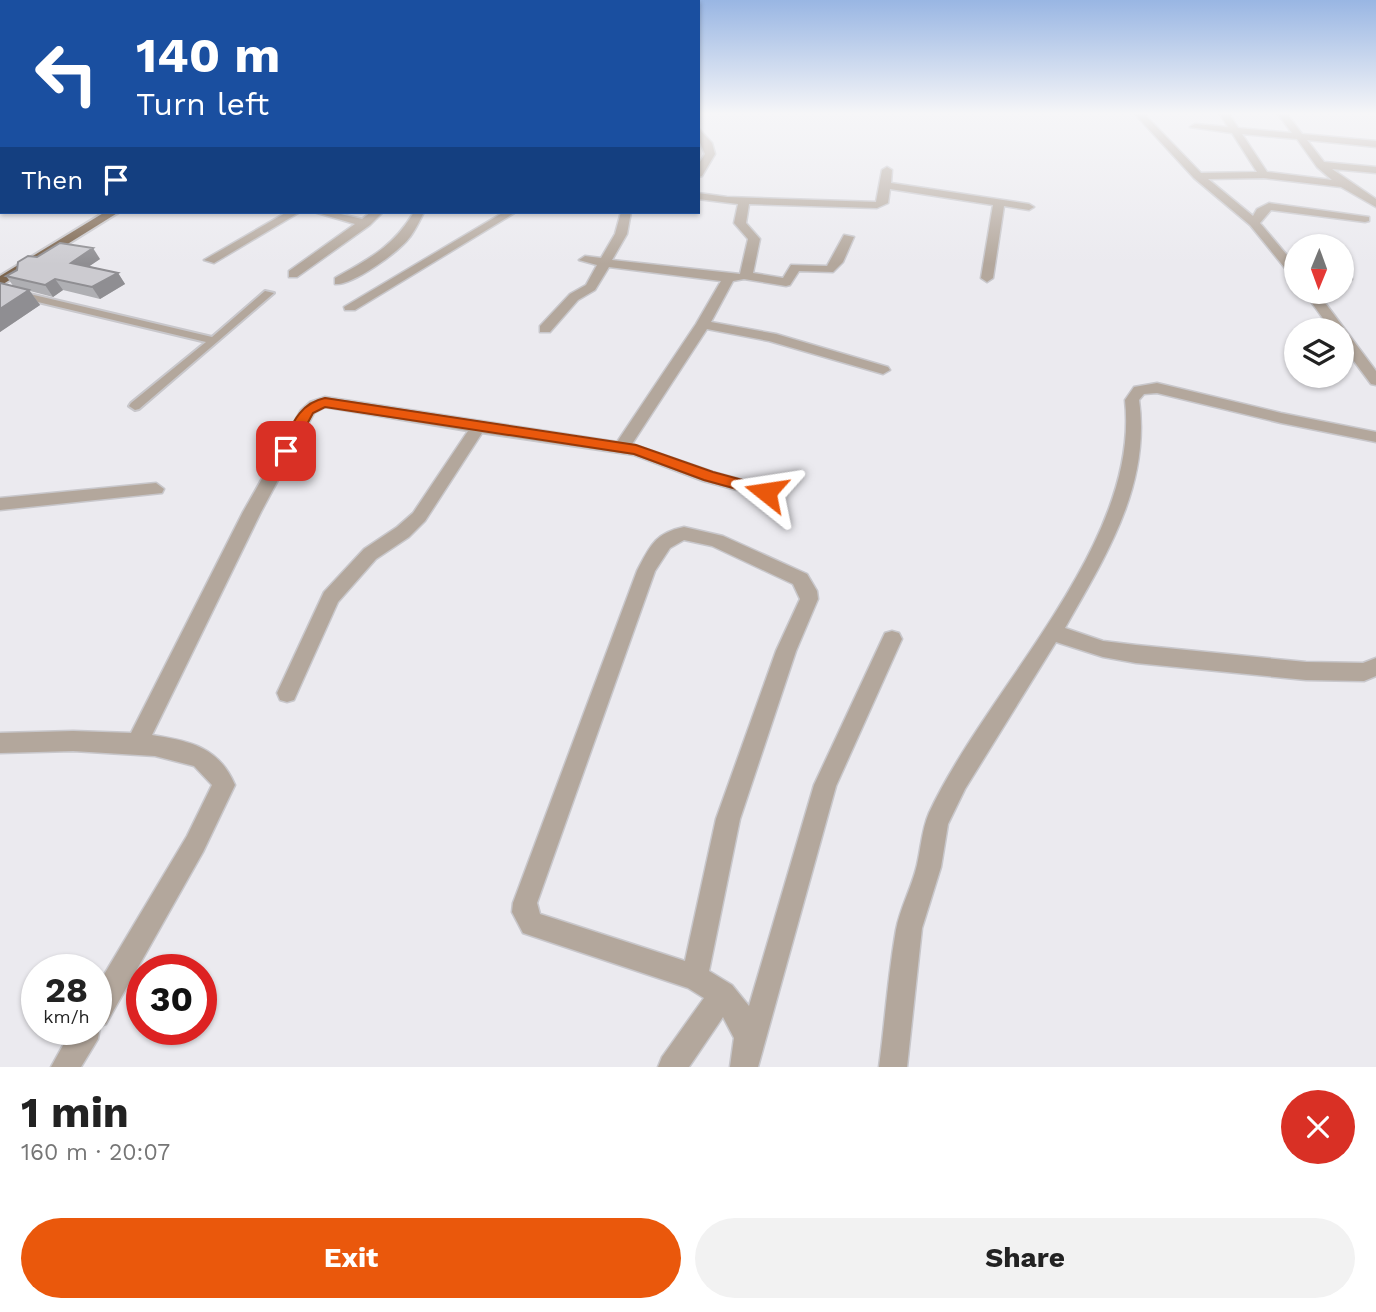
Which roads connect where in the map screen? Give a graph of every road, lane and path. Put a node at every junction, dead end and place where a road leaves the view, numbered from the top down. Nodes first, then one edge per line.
1 (1186, 164) edge
2 (1257, 164) edge
3 (1321, 165) joint
4 (887, 170) dead end
5 (1376, 170) edge
6 (1264, 175) junction
7 (1198, 176) junction
8 (1344, 184) junction
9 (885, 185) junction
10 (1362, 194) junction
11 (700, 196) edge
12 (1376, 196) edge
13 (744, 201) junction
14 (999, 202) junction
15 (1376, 204) edge
16 (1029, 207) dead end
17 (90, 214) edge
18 (110, 214) edge
19 (291, 214) edge
20 (328, 214) edge
21 (377, 214) edge
22 (418, 214) edge
23 (508, 214) edge
24 (626, 214) edge
25 (1371, 216) edge
26 (366, 223) junction
27 (1254, 223) junction
28 (1376, 228) edge
29 (848, 237) dead end
30 (1284, 259) edge
31 (210, 260) dead end
32 (585, 260) dead end
33 (605, 262) junction
34 (0, 269) edge
35 (293, 274) dead end
36 (746, 276) junction
37 (729, 278) junction
38 (988, 278) dead end
39 (339, 281) dead end
40 (0, 282) edge
41 (0, 290) edge
42 (269, 293) dead end
43 (1319, 304) edge
44 (350, 307) dead end
45 (1330, 318) edge
46 (703, 324) junction
47 (545, 329) dead end
48 (214, 341) junction
49 (1354, 351) edge
50 (883, 370) dead end
51 (1376, 381) edge
52 (135, 406) dead end
53 (479, 426) junction
54 (1376, 437) edge
55 (621, 448) junction
56 (156, 489) dead end
57 (766, 492) dead end
58 (0, 504) edge
59 (1052, 632) junction
60 (892, 639) dead end
61 (1376, 667) edge
62 (287, 693) dead end
63 (0, 743) edge
64 (136, 745) junction
65 (695, 977) junction
66 (112, 987) edge
67 (723, 994) junction
68 (78, 1045) edge
69 (747, 1059) edge
70 (65, 1067) edge
71 (672, 1067) edge
72 (893, 1067) edge

1 - 7 street
2 - 6 street
3 - 5 street
3 - 8 street
4 - 9 street
6 - 7 street
6 - 8 street
7 - 27 street
8 - 10 street
9 - 13 street
9 - 14 street
10 - 12 street
10 - 15 street
11 - 13 street
13 - 36 street
14 - 16 street
14 - 38 street
17 - 34 highway
18 - 40 highway
19 - 31 street
20 - 26 street
21 - 26 street
22 - 39 street
23 - 44 street
24 - 33 street
25 - 27 street
25 - 28 street
26 - 35 street
27 - 30 street
29 - 36 street
32 - 33 street
33 - 37 street
33 - 47 street
36 - 37 street
37 - 46 street
41 - 48 lane
42 - 48 lane
43 - 45 street
46 - 50 street
46 - 55 street
48 - 52 lane
49 - 51 street
53 - 55 street
53 - 62 street
53 - 64 street
54 - 59 street
55 - 57 street
56 - 58 street
59 - 61 street
59 - 72 street
60 - 69 street
63 - 64 street
64 - 66 street
65 - 65 street
65 - 67 street
67 - 69 street
67 - 71 street
68 - 70 street

